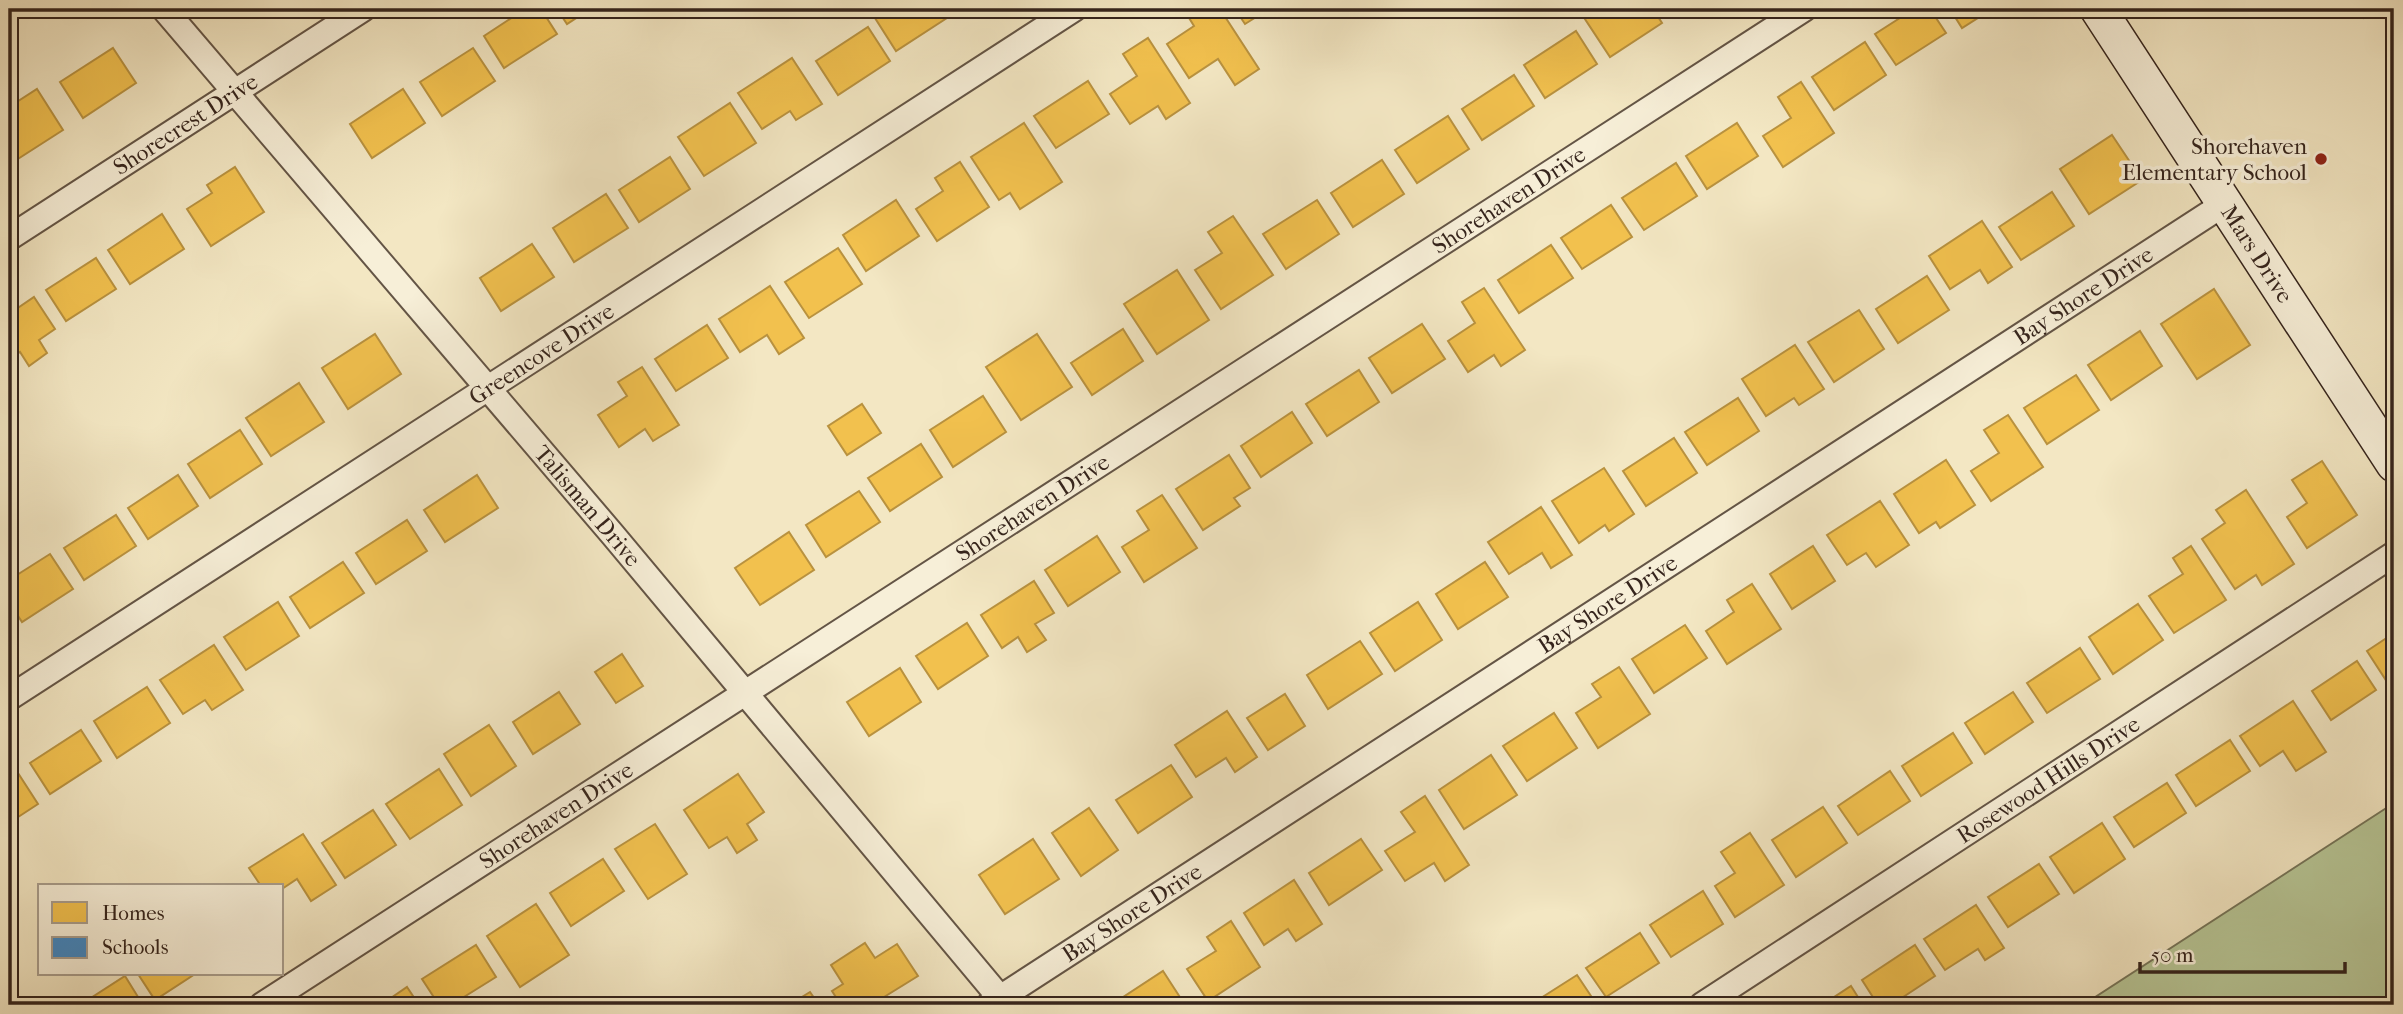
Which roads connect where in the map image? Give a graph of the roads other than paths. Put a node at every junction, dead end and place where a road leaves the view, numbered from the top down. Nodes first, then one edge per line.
1 (164, 9) edge
2 (363, 9) edge
3 (1074, 9) edge
4 (1804, 9) edge
5 (2098, 9) edge
6 (235, 92) junction
7 (2224, 204) junction
8 (9, 238) edge
9 (488, 389) junction
10 (2394, 464) edge
11 (2394, 554) edge
12 (743, 693) junction
13 (9, 698) edge
14 (998, 1003) edge
15 (262, 1005) edge
16 (1702, 1005) edge

1 - 6 street, Talisman Drive
2 - 6 street, Shorecrest Drive
3 - 9 street, Greencove Drive
4 - 12 street, Shorehaven Drive
5 - 7 street, Mars Drive
6 - 8 street, Shorecrest Drive
6 - 9 street, Talisman Drive
7 - 10 street, Mars Drive
7 - 14 street, Bay Shore Drive
9 - 12 street, Talisman Drive
9 - 13 street, Greencove Drive
11 - 16 street, Rosewood Hills Drive
12 - 14 street, Talisman Drive
12 - 15 street, Shorehaven Drive

